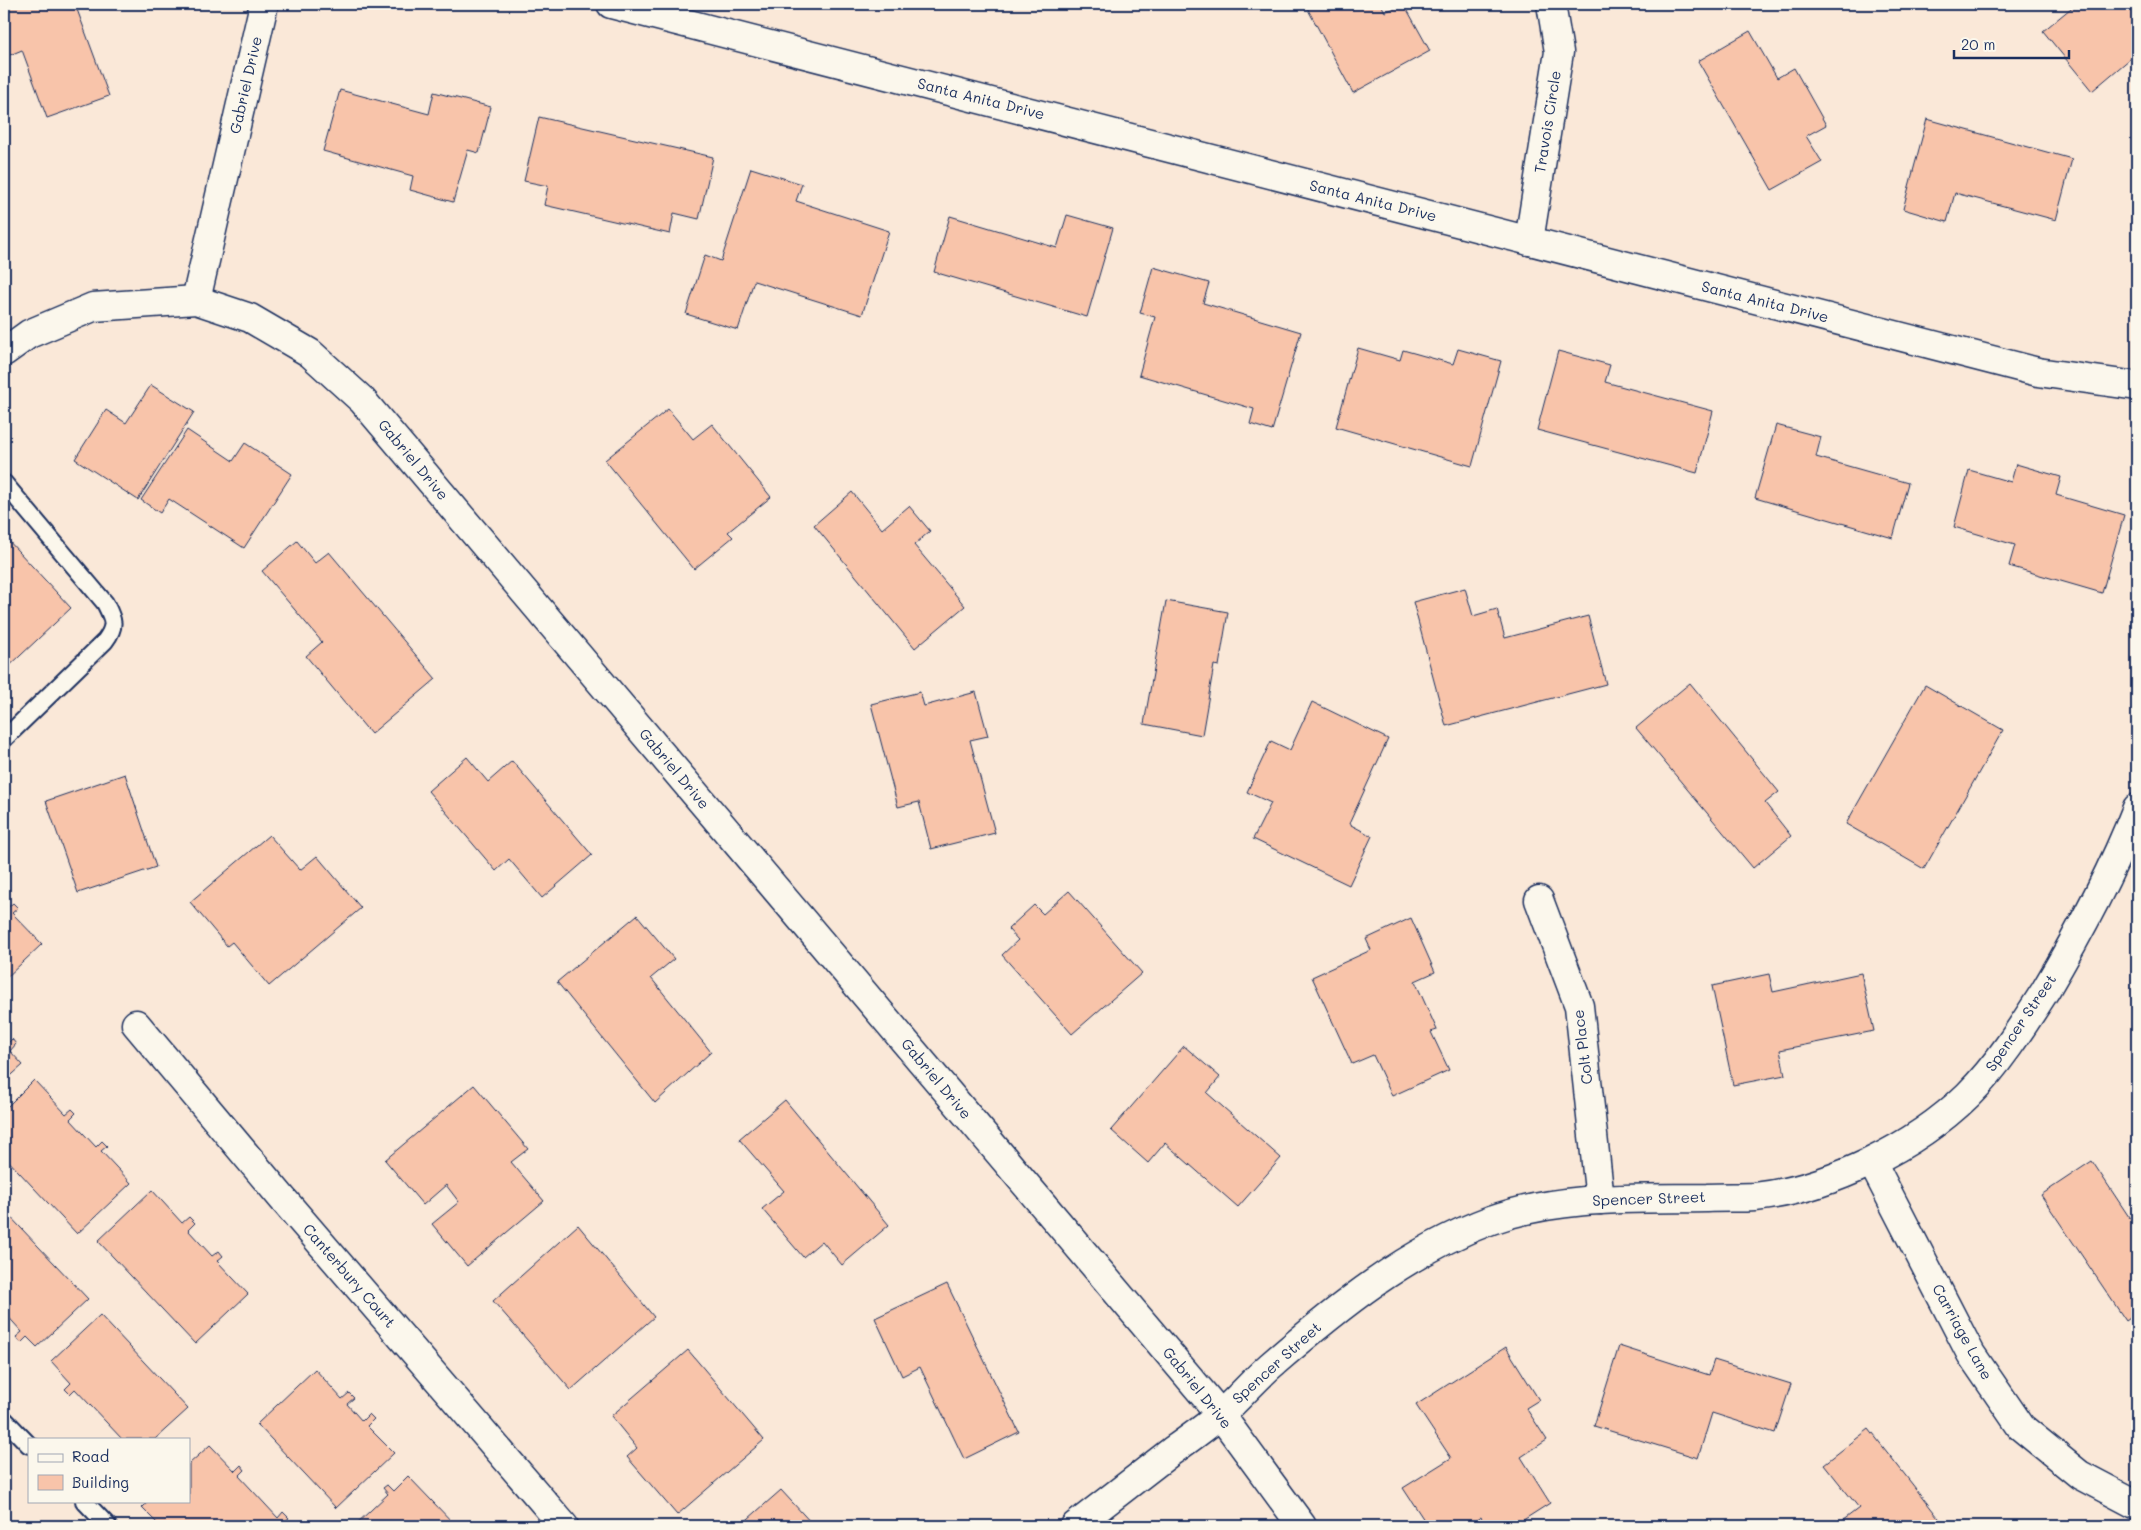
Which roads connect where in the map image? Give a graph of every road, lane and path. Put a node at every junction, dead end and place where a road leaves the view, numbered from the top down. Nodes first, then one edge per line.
1 (264, 4) edge
2 (611, 4) edge
3 (1551, 4) edge
4 (1529, 241) junction
5 (196, 300) junction
6 (4, 352) edge
7 (2137, 386) edge
8 (4, 483) edge
9 (4, 739) edge
10 (2137, 808) edge
11 (1539, 900) dead end
12 (136, 1024) dead end
13 (1872, 1162) junction
14 (1600, 1200) junction
15 (1220, 1414) junction
16 (4, 1419) edge
17 (28, 1444) edge
18 (85, 1502) edge
19 (2137, 1505) edge
20 (108, 1526) edge
21 (564, 1526) edge
22 (1075, 1526) edge
23 (1302, 1526) edge

1 - 5 street, Gabriel Drive
2 - 4 street, Santa Anita Drive
3 - 4 street, Travois Circle
4 - 7 street, Santa Anita Drive
5 - 6 street
5 - 15 street, Gabriel Drive
8 - 9 lane
10 - 13 street, Spencer Street
11 - 14 street, Colt Place
12 - 21 street, Canterbury Court
13 - 14 street, Spencer Street
13 - 19 street, Carriage Lane
14 - 15 street, Spencer Street
15 - 22 street, Spencer Street
15 - 23 street, Gabriel Drive
16 - 17 lane
18 - 20 lane

